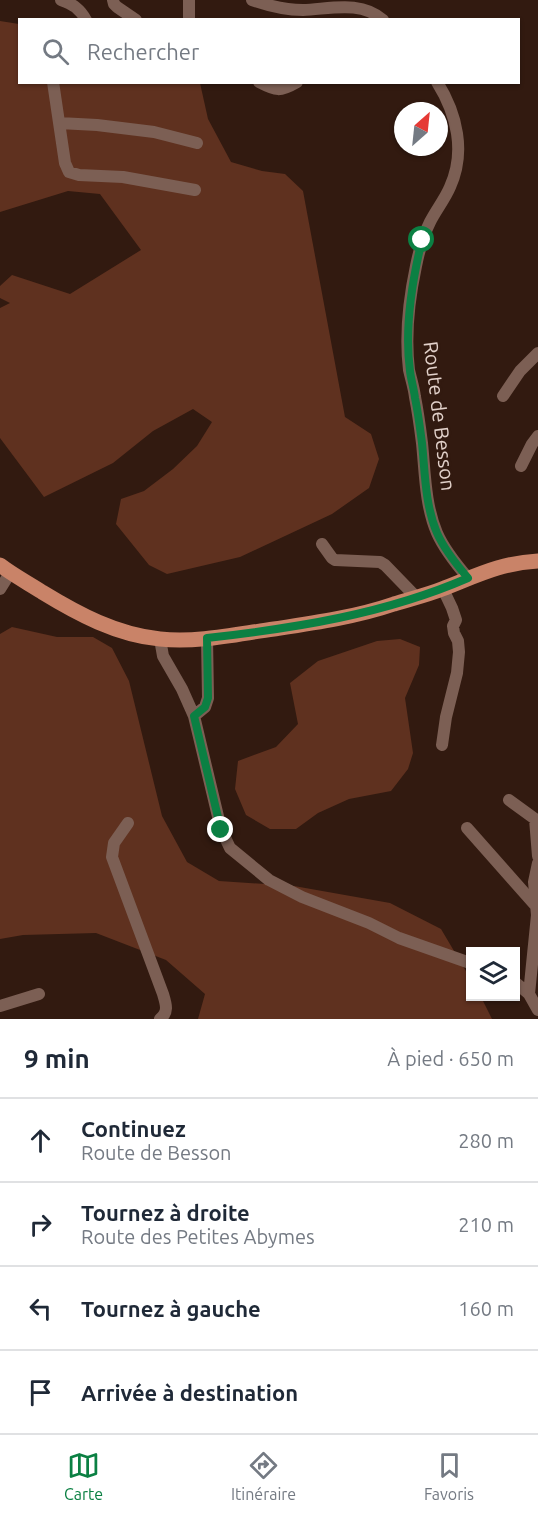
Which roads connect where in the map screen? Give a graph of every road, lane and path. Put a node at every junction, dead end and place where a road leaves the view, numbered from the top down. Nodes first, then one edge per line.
1 (61, 0) edge
2 (113, 0) edge
3 (189, 0) edge
4 (252, 0) edge
5 (358, 3) edge
6 (85, 18) edge
7 (133, 18) edge
8 (189, 18) edge
9 (381, 18) edge
10 (53, 84) edge
11 (263, 84) edge
12 (294, 84) edge
13 (438, 84) edge
14 (59, 123) junction
15 (197, 143) dead end
16 (195, 190) dead end
17 (538, 353) edge
18 (503, 396) dead end
19 (538, 436) edge
20 (521, 466) dead end
21 (322, 544) dead end
22 (538, 561) edge
23 (5, 569) edge
24 (468, 578) junction
25 (443, 589) junction
26 (0, 590) edge
27 (416, 597) junction
28 (207, 638) junction
29 (160, 639) junction
30 (194, 716) junction
31 (442, 745) dead end
32 (509, 800) dead end
33 (128, 823) dead end
34 (467, 828) dead end
35 (538, 855) edge
36 (538, 863) edge
37 (536, 906) junction
38 (466, 961) edge
39 (520, 986) edge
40 (39, 994) dead end
41 (529, 994) junction
42 (0, 1006) edge
43 (538, 1010) edge
44 (160, 1019) edge

1 - 6 street
2 - 7 street
3 - 8 street
4 - 5 street
5 - 9 street
10 - 14 street
11 - 12 street
13 - 24 street, Route de Besson
14 - 15 street
14 - 16 street
17 - 18 street
19 - 20 street
21 - 27 street
22 - 24 main road
23 - 26 street
23 - 29 main road
24 - 25 main road
25 - 27 main road
25 - 31 street
27 - 28 main road
28 - 29 main road
28 - 30 street
29 - 30 street
30 - 38 street
32 - 35 street
33 - 44 street
34 - 37 street
36 - 37 street
37 - 41 street
39 - 41 street
40 - 42 street
41 - 43 street

